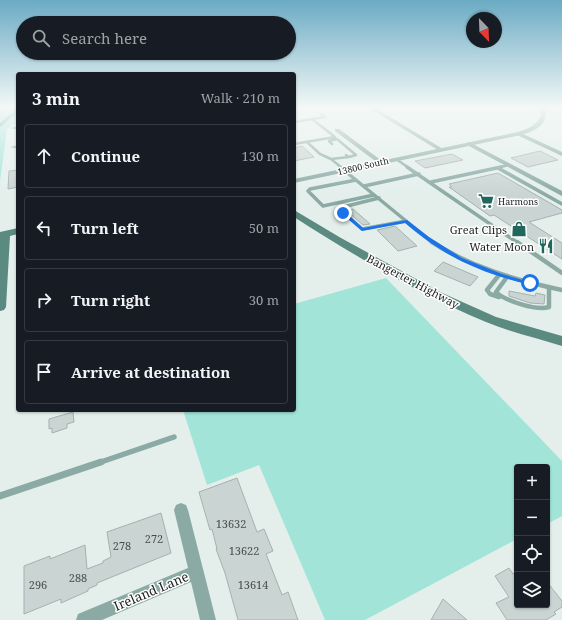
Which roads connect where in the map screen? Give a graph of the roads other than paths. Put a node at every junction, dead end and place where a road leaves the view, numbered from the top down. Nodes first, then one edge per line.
1 (346, 137) edge
2 (419, 137) edge
3 (504, 137) edge
4 (525, 137) edge
5 (336, 138) junction
6 (306, 142) junction
7 (296, 144) edge
8 (332, 144) dead end
9 (469, 144) junction
10 (440, 150) junction
11 (562, 154) edge
12 (331, 159) junction
13 (396, 159) junction
14 (380, 162) junction
15 (509, 166) junction
16 (498, 168) junction
17 (345, 170) junction
18 (419, 174) junction
19 (296, 180) edge
20 (356, 180) junction
21 (431, 182) junction
22 (364, 186) junction
23 (562, 194) edge
24 (374, 195) junction
25 (379, 198) junction
26 (562, 204) edge
27 (296, 214) edge
28 (406, 221) junction
29 (16, 231) edge
30 (2, 234) edge
31 (562, 273) edge
32 (1, 275) edge
33 (500, 275) junction
34 (507, 277) junction
35 (549, 287) junction
36 (562, 290) edge
37 (506, 300) junction
38 (0, 307) edge
39 (562, 341) edge
40 (174, 437) dead end
41 (0, 496) edge
42 (181, 510) dead end
43 (196, 572) junction
44 (84, 620) edge
45 (208, 620) edge

1 - 14 street
2 - 10 street
3 - 9 street, 13800 South
4 - 11 street
5 - 6 lane
5 - 8 lane
5 - 12 lane
6 - 7 lane
6 - 12 lane
9 - 10 street, 13800 South
9 - 15 street
10 - 13 street, 13800 South
12 - 17 lane
13 - 14 street, 13800 South
13 - 18 lane
14 - 17 street, 13800 South
15 - 16 lane
15 - 23 street
16 - 21 lane
16 - 26 lane
17 - 19 street, 13800 South
17 - 20 lane
18 - 21 lane
18 - 22 lane
20 - 22 lane
20 - 24 lane
21 - 31 lane
22 - 24 lane
24 - 25 lane
25 - 28 lane
25 - 28 lane
27 - 39 main road, Bangerter Highway
28 - 33 lane
29 - 30 main road
30 - 32 main road
32 - 38 main road
33 - 34 lane
33 - 37 lane
34 - 35 lane
34 - 37 lane
35 - 36 lane
35 - 37 lane
40 - 41 lane
42 - 43 street
43 - 44 street, Ireland Lane
43 - 45 street

